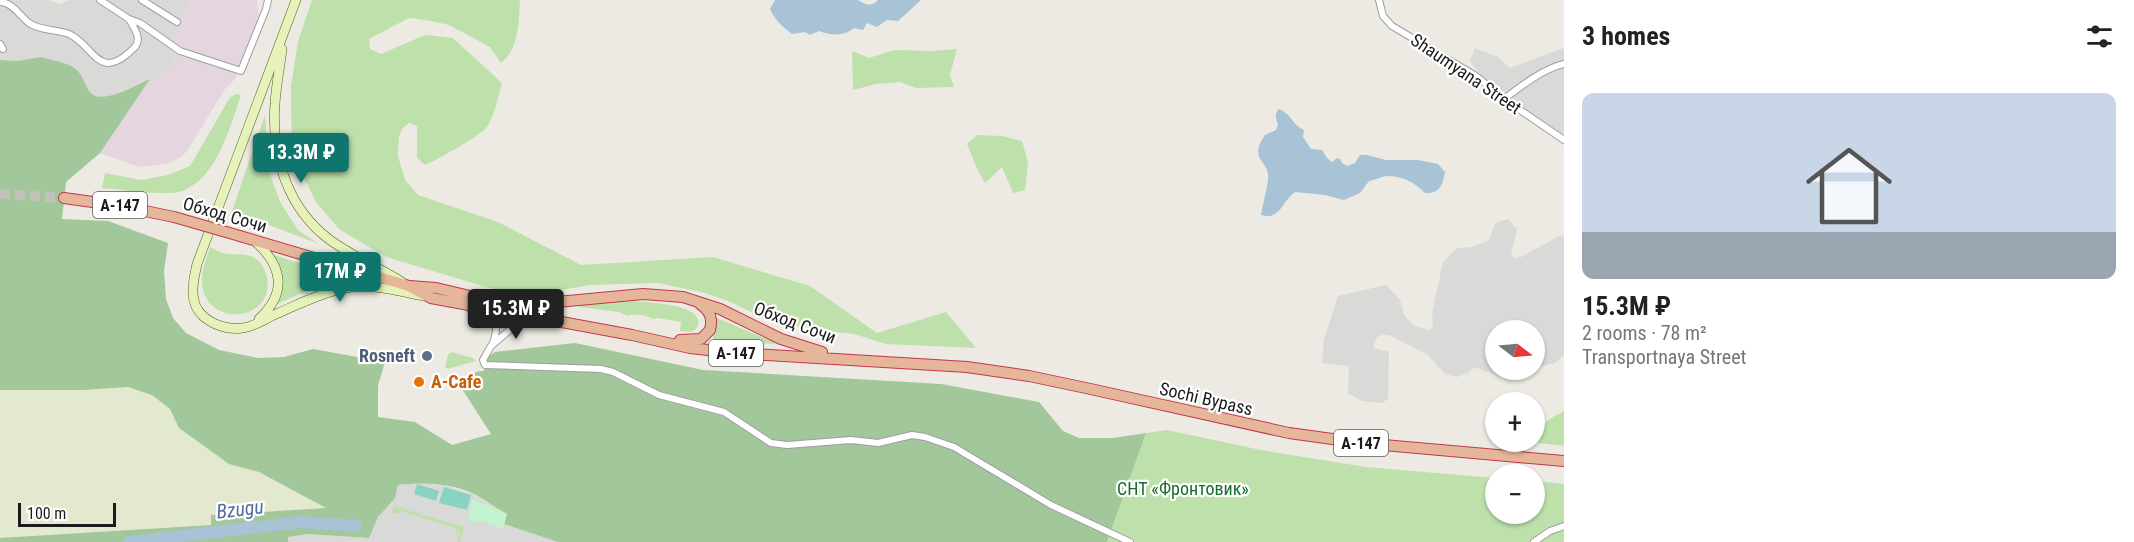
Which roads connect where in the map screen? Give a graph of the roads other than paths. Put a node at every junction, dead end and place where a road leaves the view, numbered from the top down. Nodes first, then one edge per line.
1 (100, 0) edge
2 (142, 0) edge
3 (268, 0) edge
4 (1379, 0) edge
5 (0, 2) edge
6 (295, 2) edge
7 (129, 19) junction
8 (177, 22) dead end
9 (283, 34) junction
10 (1564, 64) edge
11 (1504, 99) junction
12 (1564, 141) edge
13 (64, 198) tunnel mouth
14 (255, 240) junction
15 (409, 286) junction
16 (431, 298) junction
17 (696, 301) junction
18 (464, 305) junction
19 (526, 316) junction
20 (252, 325) junction
21 (632, 335) junction
22 (491, 346) junction
23 (842, 358) junction
24 (1564, 461) edge
25 (1564, 526) edge
26 (1130, 542) edge
27 (1534, 542) edge

1 - 7 street
2 - 8 street
3 - 7 street
4 - 11 street, Shaumyana Street
5 - 7 street
6 - 9 main road, А-147
9 - 15 main road, А-147
9 - 20 main road, А-147
10 - 11 street
11 - 12 street, Shaumyana Street
13 - 14 highway, Обход Сочи / А-147, bridge
14 - 15 highway, Обход Сочи / А-147
14 - 20 main road
15 - 16 highway, Обход Сочи / А-147
15 - 17 highway, Обход Сочи / А-147
16 - 18 highway, Обход Сочи / А-147
16 - 20 main road, А-147
17 - 21 highway, А-147
17 - 23 highway, Обход Сочи / А-147
18 - 19 highway, Обход Сочи / А-147
18 - 22 street
19 - 21 highway, Обход Сочи / А-147
19 - 22 street
21 - 23 highway, Обход Сочи / А-147
22 - 26 street
23 - 24 highway, Sochi Bypass / А-147
25 - 27 street

